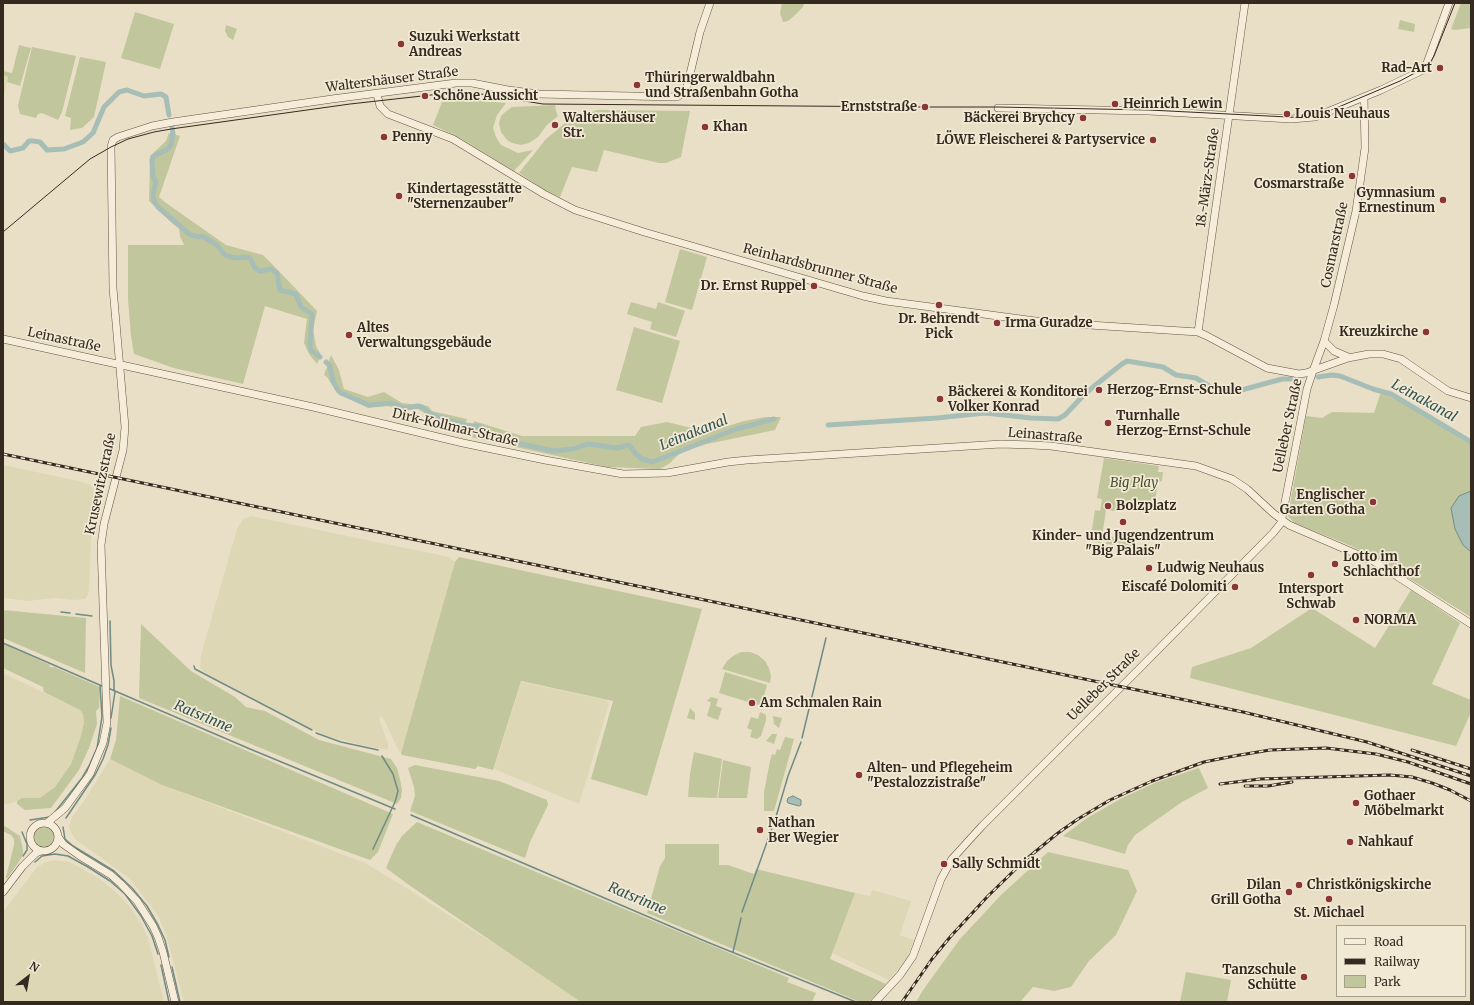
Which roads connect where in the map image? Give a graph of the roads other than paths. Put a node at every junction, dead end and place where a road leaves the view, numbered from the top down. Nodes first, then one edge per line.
1 (710, 3) edge
2 (1246, 3) edge
3 (1449, 3) edge
4 (377, 94) junction
5 (1364, 97) junction
6 (998, 108) dead end
7 (1230, 115) junction
8 (122, 136) joint
9 (1198, 332) junction
10 (3, 339) edge
11 (1324, 341) junction
12 (1348, 358) junction
13 (120, 364) junction
14 (1313, 371) junction
15 (1471, 398) edge
16 (789, 458) joint
17 (1282, 520) junction
18 (1471, 624) edge
19 (65, 808) junction
20 (47, 823) junction
21 (57, 830) junction
22 (59, 838) junction
23 (33, 845) junction
24 (54, 848) junction
25 (41, 851) junction
26 (80, 856) junction
27 (22, 867) junction
28 (3, 892) edge
29 (175, 1002) edge
30 (875, 1002) edge

1 - 4 street, Waltershäuser Straße
2 - 7 street, 18.-März-Straße
3 - 5 street
4 - 8 street, Waltershäuser Straße
4 - 9 street, Reinhardsbrunner Straße
5 - 7 street
5 - 11 street, Cosmarstraße
6 - 7 street
7 - 9 street, 18.-März-Straße
8 - 13 street, Krusewitzstraße
9 - 14 street, Reinhardsbrunner Straße
10 - 13 street, Leinastraße
11 - 12 street
11 - 14 street, Cosmarstraße
12 - 14 street, Reinhardsbrunner Straße
12 - 15 street, Reinhardsbrunner Straße
13 - 16 street, Dirk-Kollmar-Straße
13 - 19 street, Krusewitzstraße
14 - 17 street, Uelleber Straße
16 - 17 street, Leinastraße
17 - 18 street, Leinastraße
17 - 30 street, Uelleber Straße
19 - 20 street
19 - 21 street
20 - 21 street
20 - 23 street
21 - 22 street
22 - 24 street
22 - 26 street
23 - 25 street
23 - 27 street
24 - 25 street
24 - 26 street
25 - 27 street
26 - 29 street
27 - 28 street

